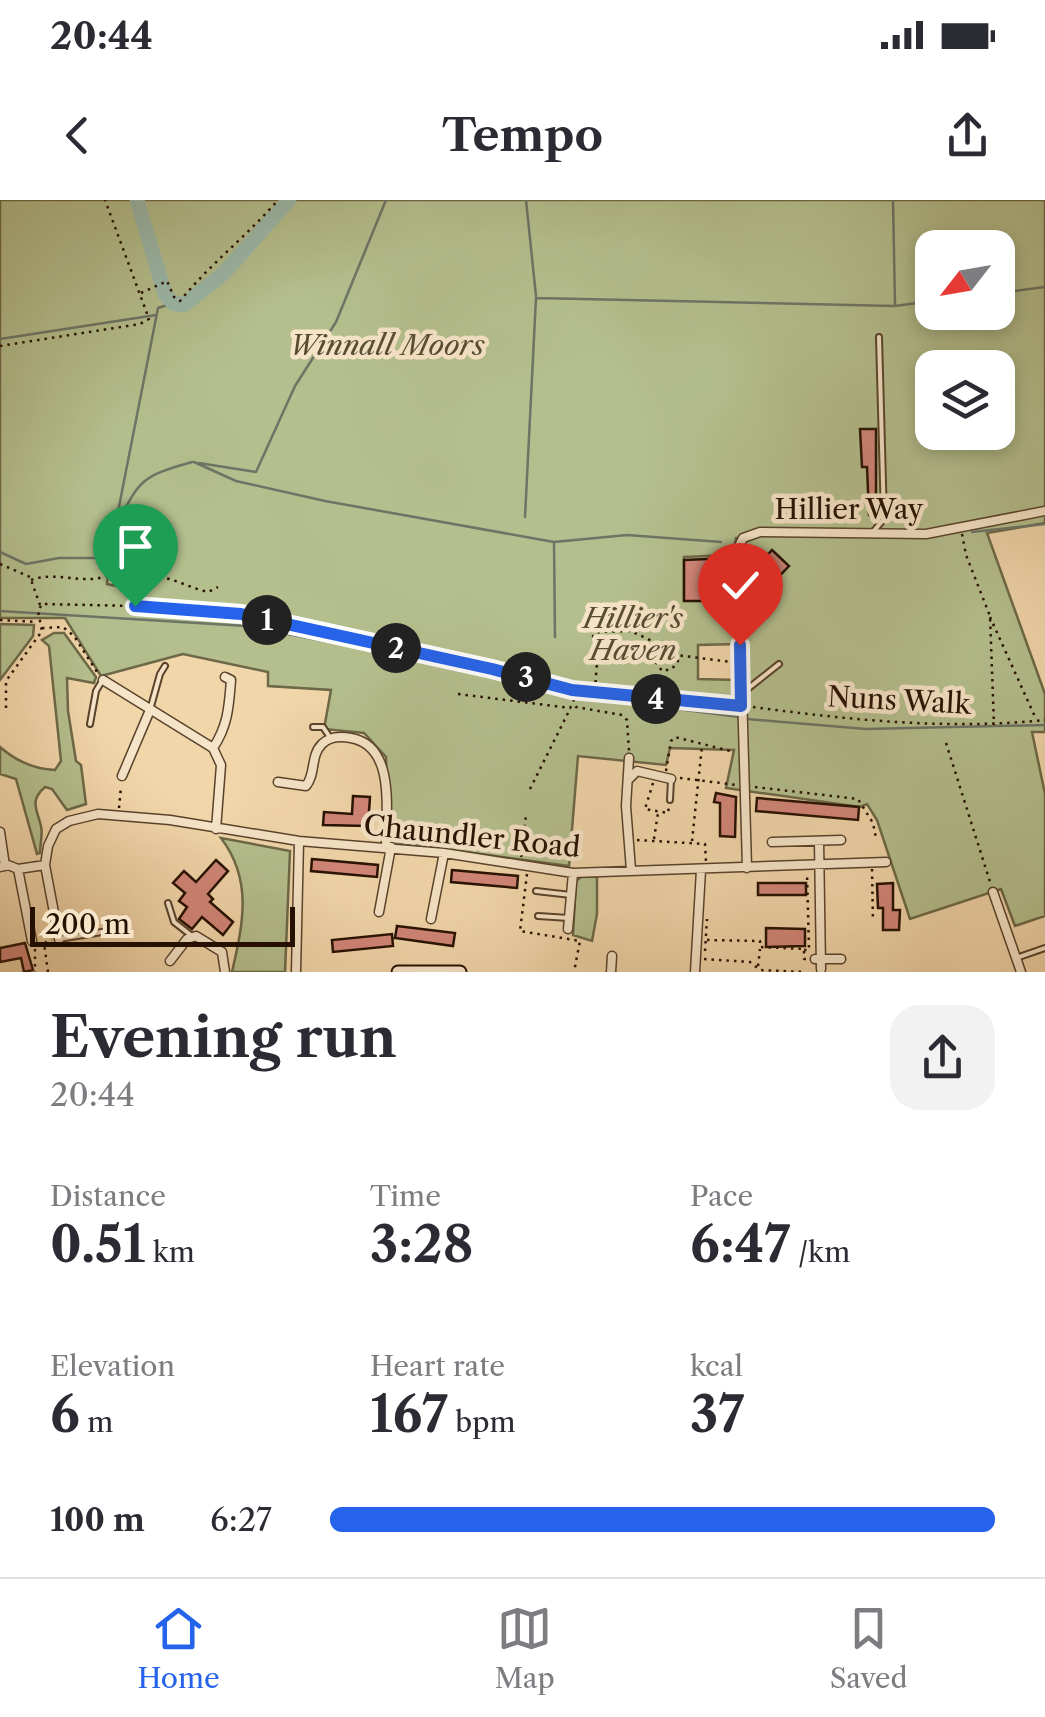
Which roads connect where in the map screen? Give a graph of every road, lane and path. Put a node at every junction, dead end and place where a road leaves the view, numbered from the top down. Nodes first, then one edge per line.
1 (105, 200) edge
2 (278, 200) edge
3 (138, 295) junction
4 (879, 337) dead end
5 (0, 346) edge
6 (1045, 511) edge
7 (123, 521) dead end
8 (960, 528) junction
9 (872, 533) junction
10 (0, 564) edge
11 (110, 574) junction
12 (31, 580) junction
13 (126, 587) junction
14 (218, 587) dead end
15 (40, 605) junction
16 (135, 606) junction
17 (990, 616) junction
18 (0, 620) edge
19 (38, 622) junction
20 (40, 628) junction
21 (629, 631) junction
22 (597, 633) junction
23 (662, 649) junction
24 (676, 654) junction
25 (740, 663) junction
26 (779, 664) dead end
27 (165, 666) dead end
28 (225, 677) dead end
29 (103, 680) junction
30 (595, 691) junction
31 (571, 692) junction
32 (741, 693) junction
33 (458, 694) dead end
34 (572, 704) junction
35 (741, 706) junction
36 (6, 708) dead end
37 (150, 710) junction
38 (1036, 720) junction
39 (1045, 720) edge
40 (90, 724) dead end
41 (994, 725) junction
42 (314, 727) dead end
43 (330, 739) junction
44 (946, 743) dead end
45 (702, 744) junction
46 (214, 748) junction
47 (743, 753) junction
48 (629, 758) joint
49 (655, 774) junction
50 (122, 776) joint
51 (668, 778) junction
52 (629, 779) junction
53 (698, 780) junction
54 (278, 782) dead end
55 (750, 782) dead end
56 (741, 786) dead end
57 (530, 788) dead end
58 (670, 800) joint
59 (658, 812) junction
60 (119, 814) junction
61 (526, 815) dead end
62 (216, 829) junction
63 (0, 832) edge
64 (876, 838) dead end
65 (654, 839) junction
66 (631, 840) junction
67 (841, 840) dead end
68 (299, 841) junction
69 (692, 841) junction
70 (819, 841) junction
71 (772, 842) dead end
72 (388, 847) junction
73 (444, 853) junction
74 (521, 857) dead end
75 (872, 862) junction
76 (886, 862) dead end
77 (820, 863) junction
78 (46, 865) junction
79 (3, 866) edge
80 (747, 868) junction
81 (18, 870) junction
82 (527, 870) dead end
83 (631, 870) junction
84 (704, 870) junction
85 (573, 873) junction
86 (808, 873) dead end
87 (536, 891) dead end
88 (993, 892) joint
89 (571, 895) junction
90 (168, 903) dead end
91 (379, 912) dead end
92 (538, 916) dead end
93 (569, 918) junction
94 (864, 918) dead end
95 (123, 919) dead end
96 (431, 919) dead end
97 (707, 921) dead end
98 (568, 930) dead end
99 (192, 936) junction
100 (59, 939) junction
101 (706, 940) junction
102 (32, 941) joint
103 (760, 947) junction
104 (1045, 948) edge
105 (804, 950) junction
106 (612, 956) dead end
107 (1016, 958) junction
108 (841, 959) dead end
109 (170, 960) dead end
110 (819, 962) junction
111 (758, 968) junction
112 (35, 972) edge
113 (48, 972) edge
114 (225, 972) edge
115 (296, 972) edge
116 (398, 972) edge
117 (460, 972) edge
118 (574, 972) edge
119 (611, 972) edge
120 (695, 972) edge
121 (805, 972) edge
122 (1021, 972) edge

1 - 3 path
2 - 3 path
3 - 5 path
4 - 9 lane
6 - 8 street, Hillier Way
7 - 11 path
8 - 9 street, Hillier Way
8 - 17 path
9 - 25 street, Hillier Way
10 - 12 path
11 - 12 path
11 - 13 path
12 - 15 path
13 - 14 path
13 - 16 path
15 - 16 path, Nuns Walk
15 - 19 path
16 - 31 path, Nuns Walk
17 - 38 path
17 - 41 path
18 - 19 path
19 - 20 path
20 - 29 path
20 - 36 path
21 - 22 path
21 - 22 path
21 - 23 path
22 - 30 path
23 - 24 path
23 - 24 path
24 - 25 path
25 - 32 street, Hillier Way
26 - 32 lane
27 - 37 lane
28 - 46 street
29 - 37 street
29 - 40 lane
30 - 31 path, Nuns Walk
30 - 35 path, Nuns Walk
31 - 34 path
32 - 35 street, Hillier Way
33 - 34 path
34 - 48 path
34 - 57 path
35 - 41 path, Nuns Walk
35 - 47 street, Hillier Way
37 - 46 street
37 - 50 street
38 - 39 path, Nuns Walk
38 - 41 path, Nuns Walk
42 - 43 lane
43 - 54 street
43 - 72 street
44 - 88 path
45 - 47 path
45 - 51 path
45 - 53 path
46 - 62 street
47 - 80 street, Hillier Way
48 - 52 street
49 - 51 street
49 - 52 street
49 - 59 path
50 - 60 path
51 - 53 path
51 - 58 lane
52 - 66 street
53 - 56 path
53 - 69 path
55 - 64 path
58 - 59 path
59 - 65 path
60 - 62 street, Chaundler Road
60 - 78 street, Chaundler Road
61 - 74 path
62 - 68 street, Chaundler Road
63 - 79 street
65 - 66 path
65 - 69 path
66 - 83 street
67 - 70 street
68 - 72 street, Chaundler Road
68 - 115 street
69 - 84 path
70 - 71 street
70 - 77 street
72 - 73 street, Chaundler Road
72 - 91 street
73 - 85 street, Chaundler Road
73 - 96 street
75 - 76 street, Chaundler Road
75 - 77 street, Chaundler Road
75 - 94 path
77 - 80 street, Chaundler Road
77 - 110 street
78 - 81 street
78 - 100 street
79 - 81 street
80 - 84 street, Chaundler Road
81 - 102 street
82 - 118 path
83 - 84 street, Chaundler Road
83 - 85 street, Chaundler Road
84 - 120 street
85 - 89 street
86 - 105 path
87 - 89 lane
88 - 107 street
89 - 93 street
90 - 99 lane
92 - 93 lane
93 - 98 street
95 - 100 lane
97 - 101 path
99 - 109 street
99 - 114 street
100 - 113 path
101 - 103 path
101 - 111 path
102 - 112 path
103 - 105 path
103 - 111 path
104 - 107 lane
105 - 110 path
106 - 119 street
107 - 122 street
108 - 110 street
111 - 121 path
116 - 117 main road

